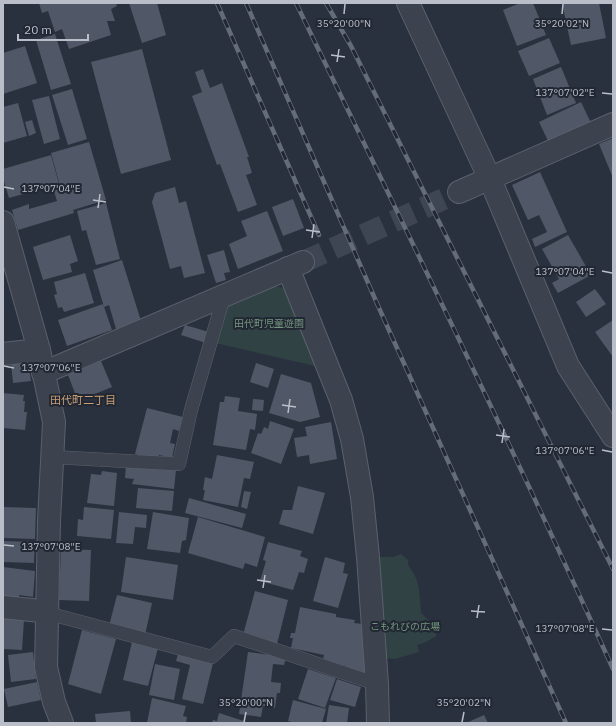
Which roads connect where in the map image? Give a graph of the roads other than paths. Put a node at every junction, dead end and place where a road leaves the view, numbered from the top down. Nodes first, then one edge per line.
1 (408, 3) edge
2 (613, 124) edge
3 (490, 179) junction
4 (459, 192) tunnel mouth
5 (3, 222) edge
6 (224, 296) junction
7 (39, 350) junction
8 (3, 354) edge
9 (43, 373) junction
10 (613, 436) edge
11 (53, 456) junction
12 (3, 607) edge
13 (47, 613) junction
14 (377, 684) junction
15 (62, 723) edge
16 (378, 723) edge

1 - 3 street
2 - 3 street
3 - 4 street
3 - 10 street
5 - 7 street
6 - 9 street
6 - 11 lane
6 - 14 street
7 - 8 street
7 - 9 street
9 - 11 street
11 - 13 street
12 - 13 street
13 - 14 lane
13 - 15 street
14 - 16 street

